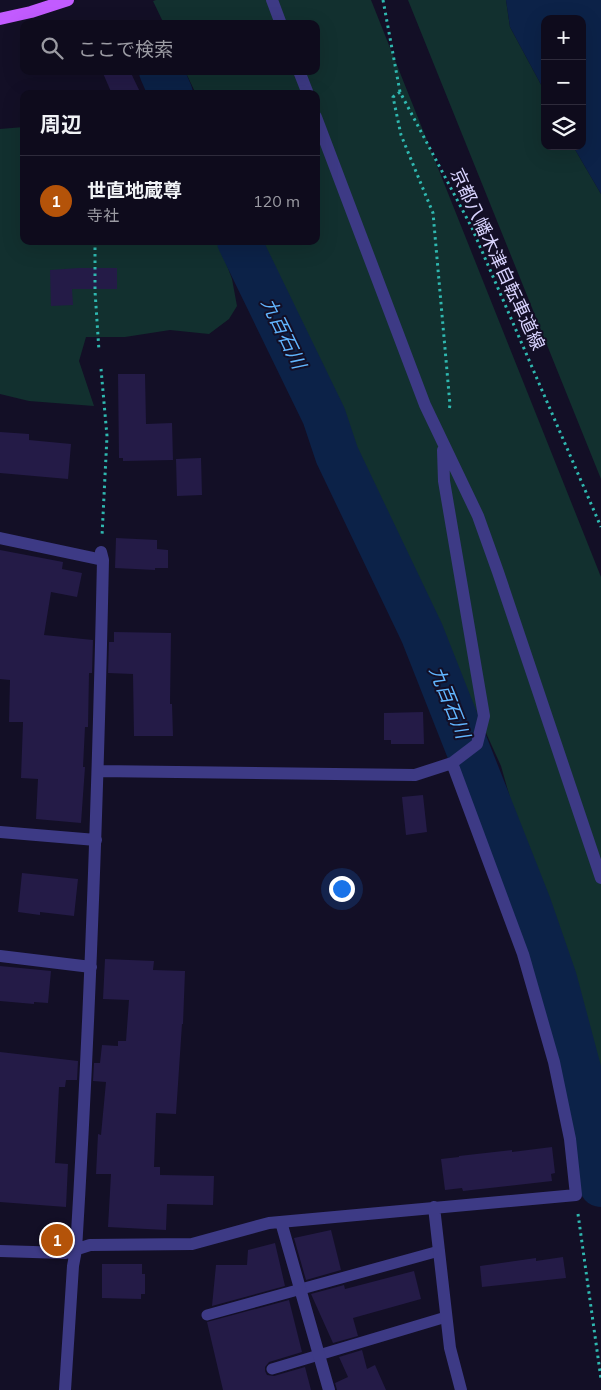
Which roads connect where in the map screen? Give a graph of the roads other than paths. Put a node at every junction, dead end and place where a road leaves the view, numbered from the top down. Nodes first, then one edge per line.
1 (68, 0) edge
2 (272, 0) edge
3 (0, 19) edge
4 (280, 20) edge
5 (301, 75) edge
6 (306, 90) edge
7 (320, 128) edge
8 (443, 446) junction
9 (0, 538) edge
10 (452, 763) junction
11 (98, 771) junction
12 (0, 832) edge
13 (96, 840) junction
14 (601, 878) edge
15 (0, 956) edge
16 (92, 967) junction
17 (434, 1207) junction
18 (281, 1222) junction
19 (76, 1250) junction
20 (439, 1251) junction
21 (0, 1252) edge
22 (301, 1288) junction
23 (207, 1315) dead end
24 (446, 1317) junction
25 (319, 1355) junction
26 (272, 1369) dead end
27 (65, 1390) edge
28 (329, 1390) edge
29 (461, 1390) edge

1 - 3 main road
2 - 4 street
5 - 6 street
7 - 8 street
8 - 10 street
8 - 14 street
9 - 11 street
10 - 11 street
10 - 17 street
11 - 13 street
12 - 13 street
13 - 16 street
15 - 16 street
16 - 19 street
17 - 18 street
17 - 20 street
18 - 19 street
18 - 22 street
19 - 21 street
19 - 27 street
20 - 22 lane
20 - 24 street
22 - 23 lane
22 - 25 street
24 - 25 lane
24 - 29 street
25 - 26 lane
25 - 28 street

